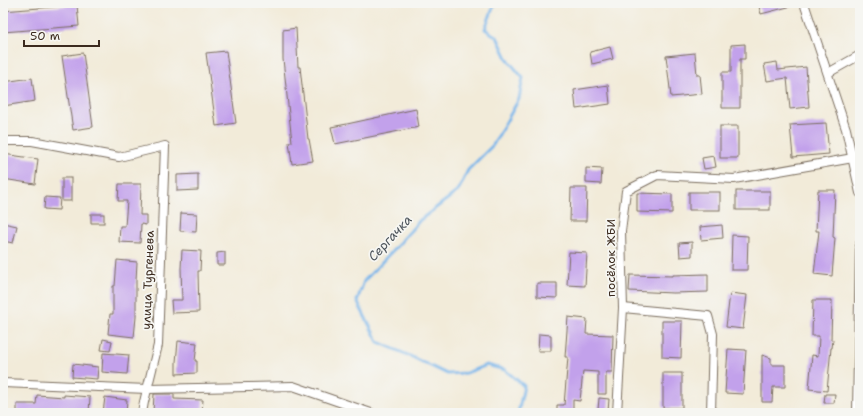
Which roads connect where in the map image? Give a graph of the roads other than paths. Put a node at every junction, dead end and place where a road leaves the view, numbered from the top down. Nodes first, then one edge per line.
1 (804, 3) edge
2 (860, 55) edge
3 (828, 73) junction
4 (3, 141) edge
5 (853, 158) junction
6 (860, 193) edge
7 (860, 244) edge
8 (624, 308) junction
9 (3, 383) edge
10 (147, 389) junction
11 (142, 413) edge
12 (371, 413) edge
13 (617, 413) edge
14 (711, 413) edge
15 (857, 413) edge

1 - 3 street
2 - 3 street
3 - 5 street
4 - 10 street, улица Тургенева
5 - 6 street
5 - 8 street, посёлок ЖБИ
7 - 15 street
8 - 13 street, посёлок ЖБИ
8 - 14 street
9 - 10 street
10 - 11 street, улица Тургенева
10 - 12 street

